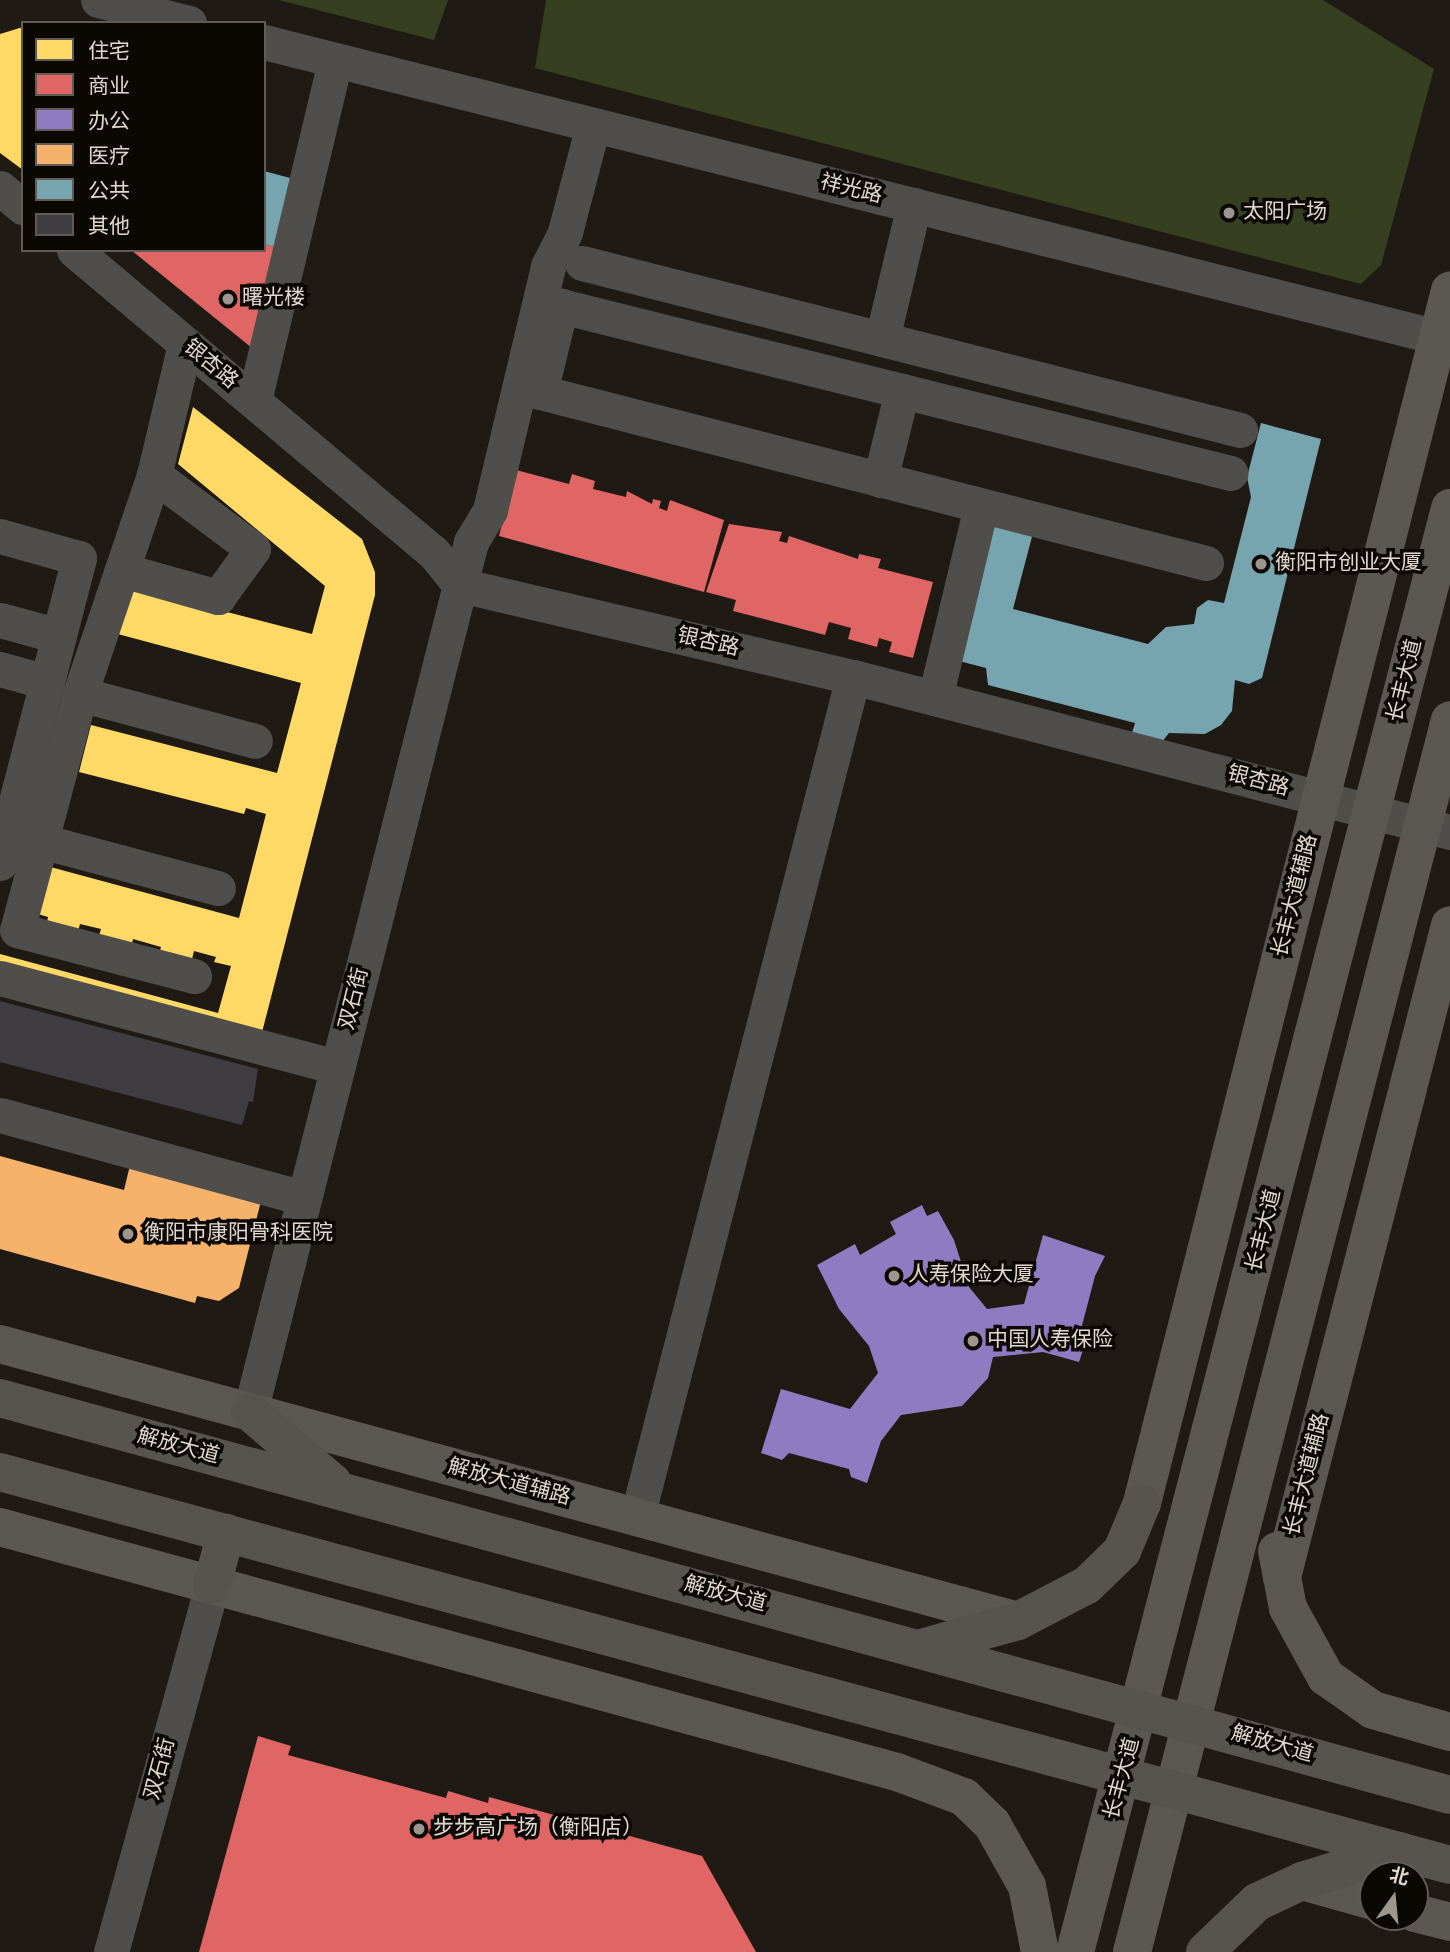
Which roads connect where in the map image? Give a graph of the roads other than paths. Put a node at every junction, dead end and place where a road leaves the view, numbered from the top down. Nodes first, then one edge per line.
1 (98, 0) edge
2 (169, 20) edge
3 (266, 43) edge
4 (335, 60) junction
5 (593, 125) junction
6 (0, 188) edge
7 (21, 205) edge
8 (914, 205) junction
9 (92, 257) edge
10 (582, 263) dead end
11 (1450, 289) edge
12 (1444, 329) edge
13 (882, 339) junction
14 (185, 344) junction
15 (1450, 381) edge
16 (902, 391) junction
17 (254, 401) junction
18 (1240, 430) dead end
19 (1231, 473) dead end
20 (154, 475) junction
21 (880, 480) junction
22 (981, 506) junction
23 (1450, 508) edge
24 (0, 536) edge
25 (1206, 563) dead end
26 (122, 570) junction
27 (460, 585) junction
28 (0, 620) edge
29 (59, 636) junction
30 (0, 669) edge
31 (853, 677) junction
32 (47, 682) junction
33 (80, 694) junction
34 (935, 698) junction
35 (1450, 720) edge
36 (255, 741) dead end
37 (10, 785) edge
38 (1320, 799) junction
39 (1372, 812) junction
40 (1437, 829) edge
41 (41, 841) junction
42 (0, 863) edge
43 (218, 888) dead end
44 (1450, 925) edge
45 (194, 976) dead end
46 (0, 978) edge
47 (337, 1067) junction
48 (1296, 1110) junction
49 (0, 1115) edge
50 (1385, 1179) junction
51 (304, 1198) junction
52 (1310, 1260) junction
53 (1193, 1300) junction
54 (0, 1344) edge
55 (1334, 1378) junction
56 (0, 1398) edge
57 (250, 1412) junction
58 (1259, 1455) junction
59 (0, 1472) edge
60 (343, 1492) junction
61 (1142, 1503) joint
62 (637, 1517) junction
63 (0, 1527) edge
64 (226, 1533) junction
65 (1282, 1577) junction
66 (212, 1585) junction
67 (1018, 1621) junction
68 (921, 1648) junction
69 (1141, 1709) junction
70 (1190, 1723) junction
71 (1450, 1732) edge
72 (1124, 1776) junction
73 (1173, 1790) junction
74 (1450, 1795) edge
75 (1399, 1851) junction
76 (1450, 1865) edge
77 (1302, 1881) junction
78 (1359, 1897) edge
79 (1429, 1917) edge
80 (1450, 1923) edge
81 (1035, 1943) edge
82 (111, 1952) edge
83 (1075, 1952) edge
84 (1132, 1952) edge
85 (1205, 1952) edge

1 - 2 street
3 - 4 street, 祥光路
4 - 5 street, 祥光路
4 - 17 street
5 - 8 street, 祥光路
5 - 27 street, 双石街
6 - 7 street
8 - 12 street, 祥光路
8 - 13 street
9 - 14 street, 银杏路
10 - 13 street
11 - 12 main road, 长丰大道辅路
12 - 15 main road
12 - 38 main road, 长丰大道辅路
13 - 18 street
14 - 17 street, 银杏路
14 - 20 street
16 - 19 street
16 - 21 street
16 - 21 street
17 - 27 street, 银杏路
20 - 26 street
20 - 26 street
21 - 22 street
22 - 25 street
22 - 34 street
23 - 39 main road, 长丰大道
24 - 29 street
26 - 33 street
27 - 31 street, 银杏路
27 - 47 street, 双石街
28 - 29 street
29 - 32 street
30 - 32 street
31 - 34 street, 银杏路
31 - 62 street
32 - 37 street
33 - 36 street
33 - 41 street
34 - 38 street, 银杏路
35 - 40 main road
37 - 42 street
38 - 39 street, 银杏路
38 - 53 main road, 长丰大道辅路
39 - 40 street, 银杏路
39 - 48 main road, 长丰大道
40 - 52 main road
41 - 43 street
41 - 45 street
44 - 50 main road, 长丰大道辅路
46 - 47 street
47 - 51 street, 双石街
48 - 53 main road
48 - 69 main road, 长丰大道
49 - 51 street
50 - 52 main road
50 - 55 main road, 长丰大道辅路
51 - 57 street, 双石街
52 - 55 main road
52 - 58 main road
53 - 61 main road, 长丰大道辅路
54 - 57 main road, 解放大道辅路
55 - 65 main road, 长丰大道辅路
56 - 60 highway, 解放大道
57 - 60 highway
57 - 62 main road, 解放大道辅路
58 - 65 main road
58 - 70 main road
59 - 64 highway
60 - 68 highway, 解放大道
61 - 67 highway
62 - 67 main road, 解放大道辅路
63 - 66 main road
64 - 66 highway
64 - 72 highway
65 - 71 main road
66 - 81 main road
66 - 82 street, 双石街
67 - 68 highway
68 - 69 highway, 解放大道
69 - 70 highway, 解放大道
69 - 72 main road, 长丰大道
70 - 73 main road
70 - 74 highway, 解放大道
72 - 73 highway
72 - 83 main road, 长丰大道
73 - 75 highway
73 - 84 main road
75 - 76 highway
75 - 77 highway
77 - 78 main road
77 - 85 highway
79 - 80 main road

